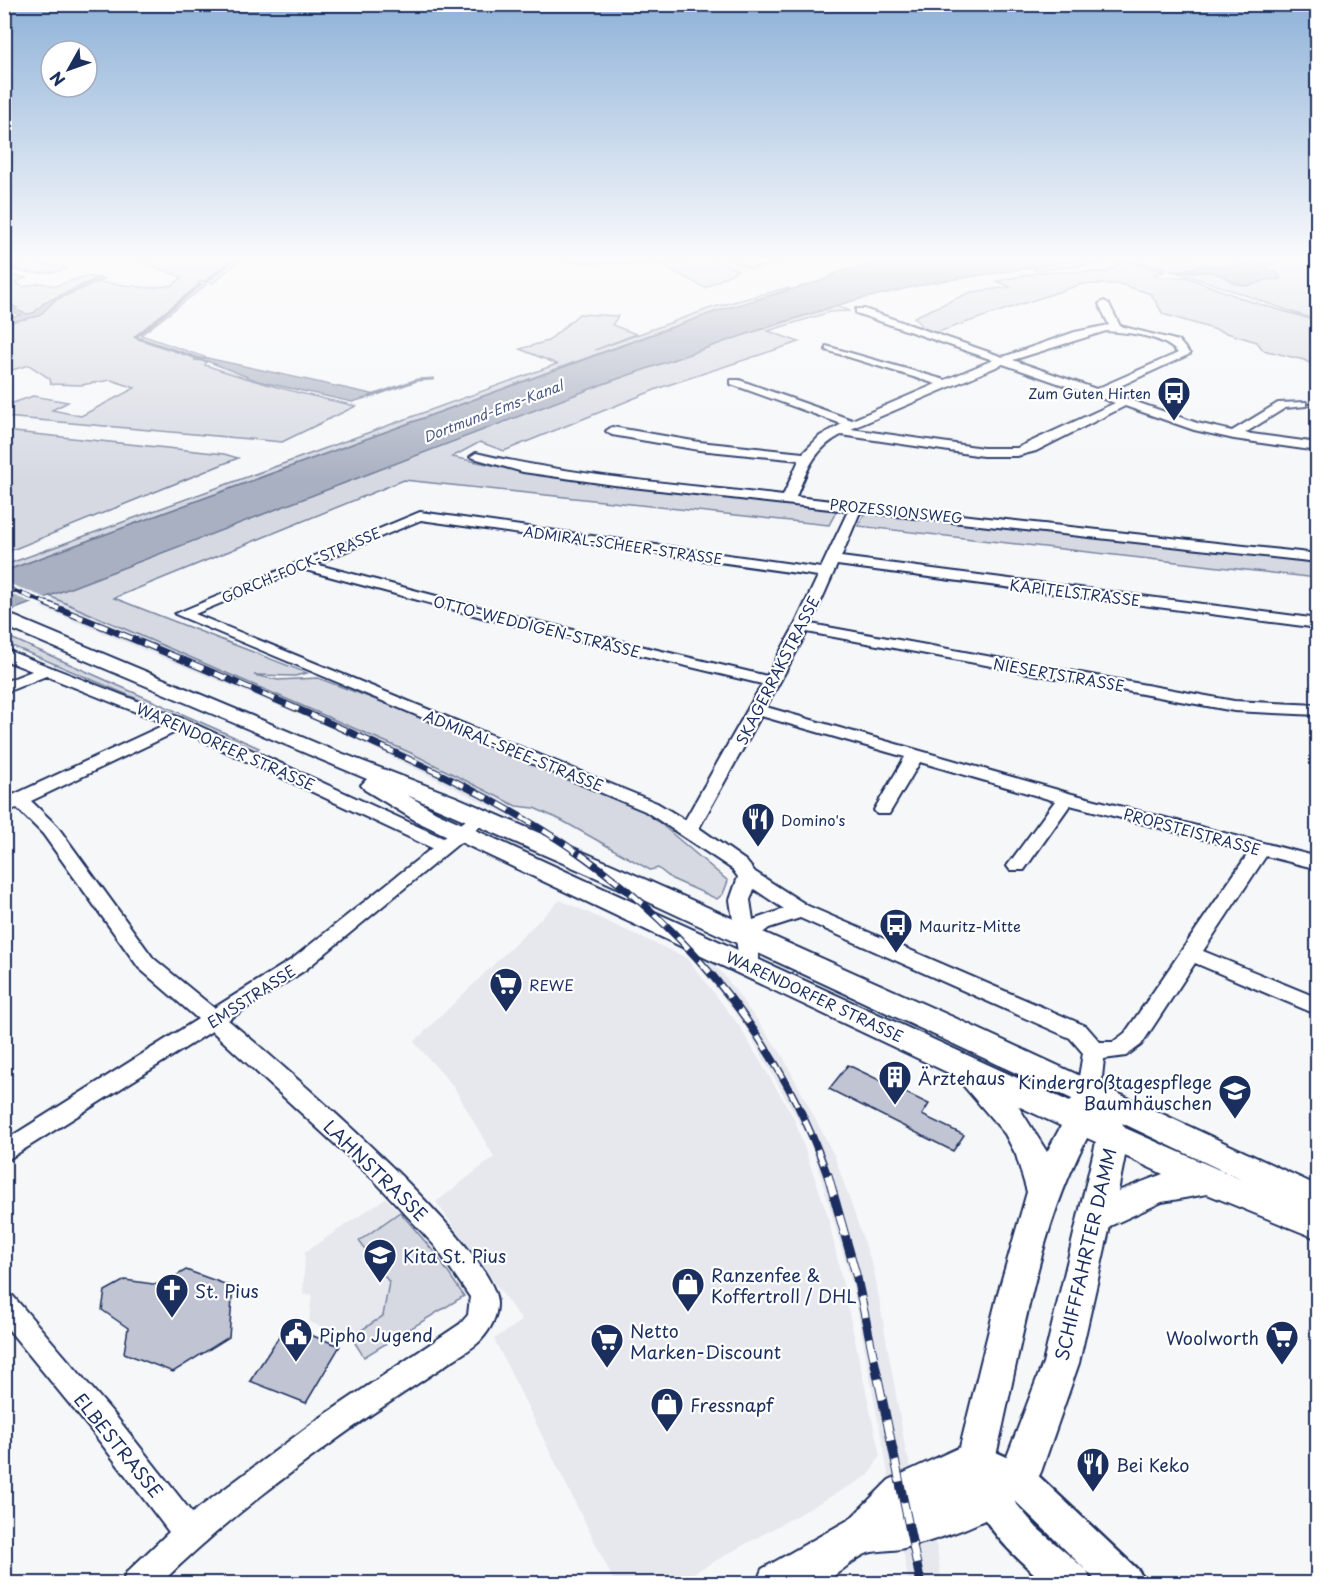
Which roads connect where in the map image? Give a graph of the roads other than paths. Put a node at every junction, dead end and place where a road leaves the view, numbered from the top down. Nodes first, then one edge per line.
1 (915, 331) edge
2 (1089, 331) edge
3 (1130, 331) edge
4 (830, 348) dead end
5 (1002, 361) junction
6 (735, 382) dead end
7 (946, 384) junction
8 (1096, 393) junction
9 (1272, 396) dead end
10 (1123, 403) junction
11 (1302, 404) dead end
12 (1282, 405) junction
13 (852, 424) junction
14 (612, 431) dead end
15 (840, 431) junction
16 (1234, 435) junction
17 (1317, 447) edge
18 (476, 457) dead end
19 (806, 457) junction
20 (788, 500) junction
21 (855, 507) junction
22 (420, 516) joint
23 (1317, 558) edge
24 (302, 565) junction
25 (829, 566) junction
26 (182, 614) joint
27 (5, 618) edge
28 (1317, 624) edge
29 (802, 627) junction
30 (4, 654) edge
31 (48, 670) junction
32 (773, 682) junction
33 (4, 688) edge
34 (758, 710) junction
35 (1317, 710) edge
36 (180, 724) junction
37 (914, 756) junction
38 (1066, 798) junction
39 (12, 803) edge
40 (883, 810) dead end
41 (689, 830) junction
42 (462, 832) junction
43 (1261, 849) junction
44 (1317, 862) edge
45 (1017, 866) dead end
46 (748, 876) junction
47 (801, 911) junction
48 (746, 935) junction
49 (1192, 954) junction
50 (750, 966) junction
51 (1317, 1007) edge
52 (215, 1020) junction
53 (1094, 1051) junction
54 (960, 1064) junction
55 (1084, 1107) junction
56 (1113, 1134) junction
57 (4, 1153) edge
58 (1209, 1181) junction
59 (1044, 1192) junction
60 (1317, 1201) edge
61 (1094, 1218) junction
62 (1317, 1225) edge
63 (4, 1304) edge
64 (976, 1460) junction
65 (1003, 1488) junction
66 (864, 1533) junction
67 (189, 1534) junction
68 (139, 1582) edge
69 (777, 1584) edge
70 (1074, 1584) edge
71 (1126, 1584) edge

1 - 5 street
2 - 5 street
3 - 8 street
4 - 7 street
5 - 7 street
5 - 8 street
6 - 13 street
7 - 13 street
8 - 10 street
9 - 12 street
10 - 15 street
10 - 16 street
11 - 12 street
12 - 16 street
13 - 15 street
14 - 19 street
15 - 19 street
16 - 17 street
18 - 20 street, PROZESSIONSWEG
19 - 20 street
20 - 21 street, PROZESSIONSWEG
21 - 23 street, PROZESSIONSWEG
21 - 25 street, SKAGERRAKSTRASSE
22 - 24 street, GORCH-FOCK-STRASSE
22 - 25 street, ADMIRAL-SCHEER-STRASSE
24 - 26 street, GORCH-FOCK-STRASSE
24 - 32 street, OTTO-WEDDIGEN-STRASSE
25 - 28 street, KAPITELSTRASSE
25 - 29 street, SKAGERRAKSTRASSE
26 - 41 street, ADMIRAL-SPEE-STRASSE
27 - 42 main road, WARENDORFER STRASSE
29 - 32 street, SKAGERRAKSTRASSE
29 - 35 street, NIESERTSTRASSE
30 - 31 street, WARENDORFER STRASSE
31 - 33 street
31 - 36 street, WARENDORFER STRASSE
32 - 34 street, SKAGERRAKSTRASSE
34 - 37 street, PROPSTEISTRASSE
34 - 41 street, SKAGERRAKSTRASSE
36 - 39 street
36 - 42 street, WARENDORFER STRASSE
37 - 38 street, PROPSTEISTRASSE
37 - 40 street
38 - 43 street, PROPSTEISTRASSE
38 - 45 street
39 - 52 street, LAHNSTRASSE
41 - 46 street, ADMIRAL-SPEE-STRASSE
42 - 48 main road, WARENDORFER STRASSE
42 - 50 main road, WARENDORFER STRASSE
42 - 52 street, EMSSTRASSE
43 - 44 street, PROPSTEISTRASSE
43 - 49 street
46 - 47 street
46 - 48 street
47 - 48 street, WARENDORFER STRASSE
47 - 53 street
48 - 50 street
48 - 55 main road, WARENDORFER STRASSE
49 - 51 street
49 - 53 street
50 - 54 main road, WARENDORFER STRASSE
52 - 57 street, EMSSTRASSE
52 - 67 street, LAHNSTRASSE
53 - 55 street
54 - 55 main road, WARENDORFER STRASSE
54 - 59 main road
55 - 56 main road, WARENDORFER STRASSE
55 - 59 main road
55 - 60 main road, WARENDORFER STRASSE
56 - 58 main road, WARENDORFER STRASSE
56 - 61 main road, SCHIFFFAHRTER DAMM
58 - 61 main road
58 - 62 main road, WARENDORFER STRASSE
59 - 64 main road
61 - 65 main road, SCHIFFFAHRTER DAMM
63 - 67 street, ELBESTRASSE
64 - 65 street
64 - 66 main road
65 - 66 main road
65 - 70 street
65 - 71 street
66 - 69 main road
67 - 68 street

